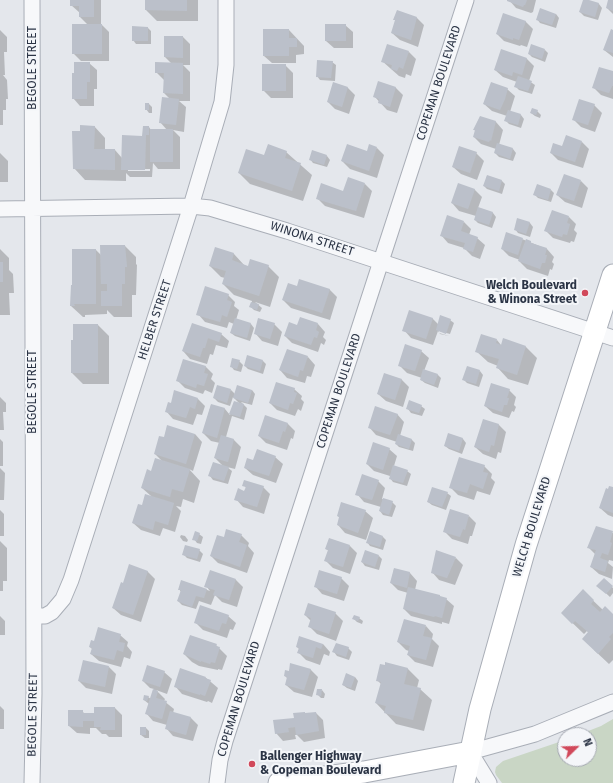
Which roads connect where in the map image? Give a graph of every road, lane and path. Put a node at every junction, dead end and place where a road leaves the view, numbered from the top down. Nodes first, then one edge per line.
1 (32, 0) edge
2 (226, 0) edge
3 (466, 0) edge
4 (192, 206) junction
5 (0, 209) edge
6 (33, 209) junction
7 (381, 262) junction
8 (613, 275) edge
9 (604, 335) edge
10 (34, 616) junction
11 (613, 702) edge
12 (470, 752) junction
13 (32, 783) edge
14 (217, 783) edge
15 (279, 783) edge
16 (464, 783) edge
17 (489, 783) edge

1 - 6 street, BEGOLE STREET
2 - 4 street, HELBER STREET
3 - 7 street, COPEMAN BOULEVARD
4 - 6 street, WINONA STREET
4 - 7 street, WINONA STREET
4 - 10 street, HELBER STREET
5 - 6 street, WINONA STREET
6 - 10 street, BEGOLE STREET
7 - 9 street, WINONA STREET
7 - 14 street, COPEMAN BOULEVARD
8 - 9 main road, WELCH BOULEVARD
9 - 12 main road, WELCH BOULEVARD
10 - 13 street, BEGOLE STREET
11 - 12 street
12 - 15 main road
12 - 16 main road, WELCH BOULEVARD
12 - 17 street

